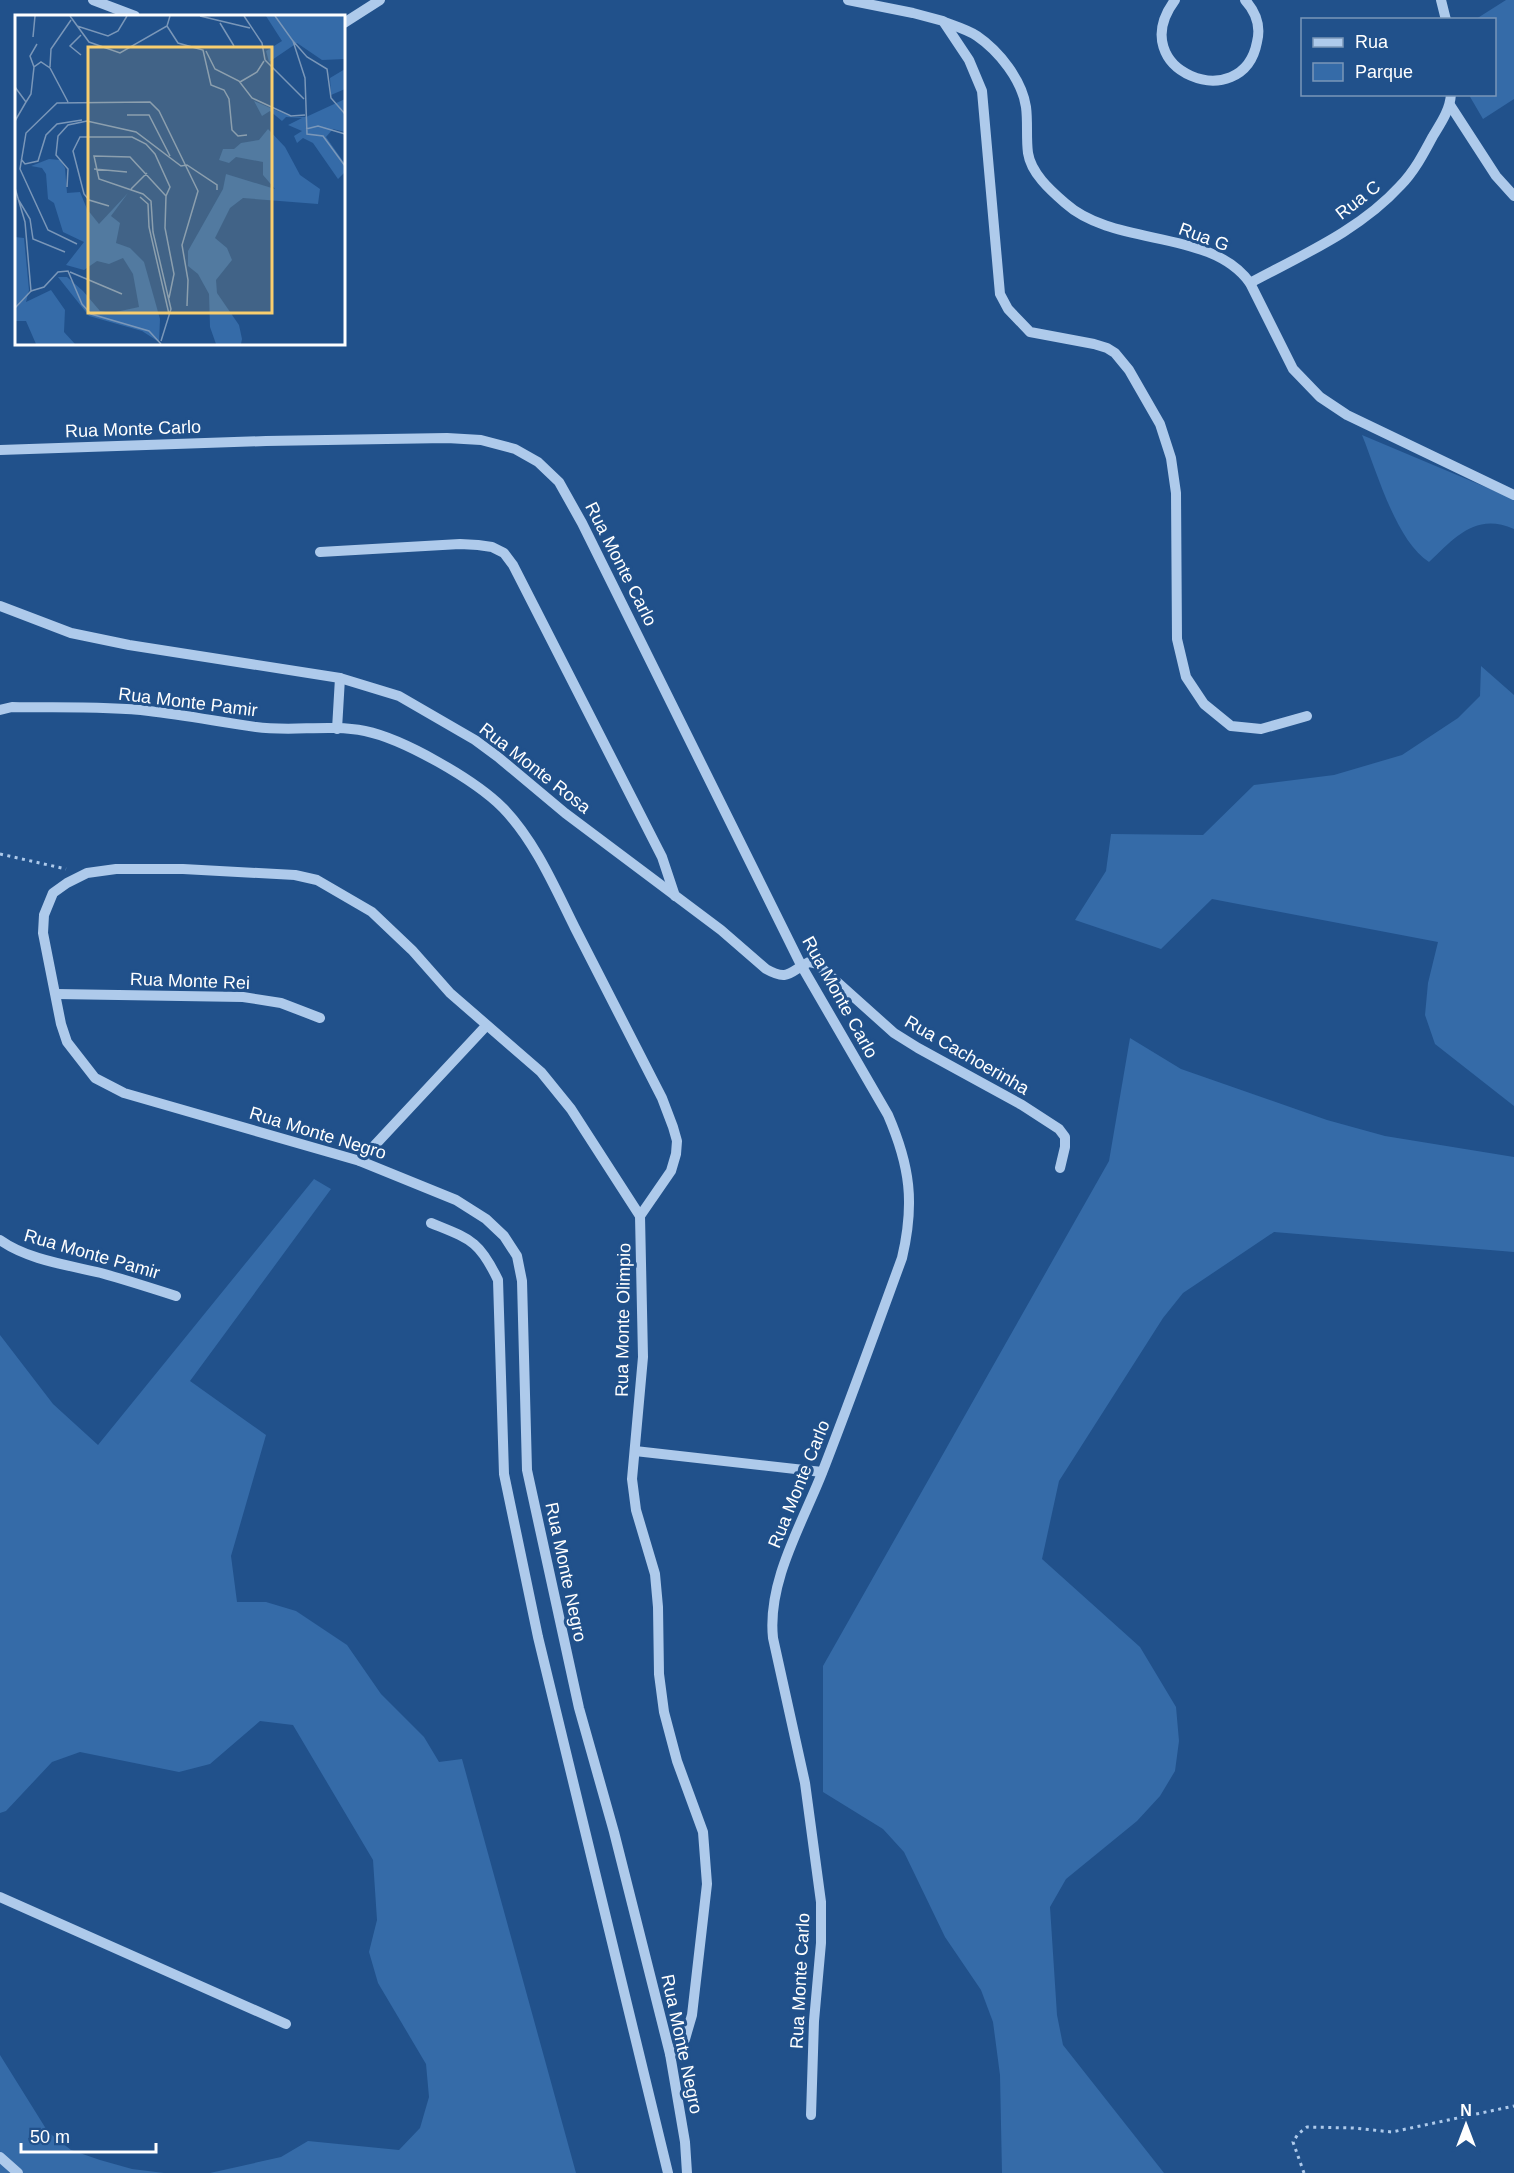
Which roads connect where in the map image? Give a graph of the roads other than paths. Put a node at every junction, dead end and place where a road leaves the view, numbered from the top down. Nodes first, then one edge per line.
1 (93, 0) edge
2 (380, 0) edge
3 (848, 0) edge
4 (1175, 0) edge
5 (1245, 0) edge
6 (1441, 0) edge
7 (132, 15) edge
8 (1446, 18) edge
9 (943, 21) junction
10 (345, 22) edge
11 (1451, 100) edge
12 (1514, 196) edge
13 (1250, 283) junction
14 (0, 450) edge
15 (1514, 495) edge
16 (320, 552) dead end
17 (0, 606) edge
18 (340, 678) junction
19 (0, 710) edge
20 (1308, 716) dead end
21 (337, 729) junction
22 (675, 896) junction
23 (801, 965) junction
24 (56, 994) junction
25 (320, 1017) dead end
26 (486, 1026) junction
27 (360, 1161) junction
28 (1060, 1168) dead end
29 (640, 1216) junction
30 (431, 1223) dead end
31 (0, 1240) edge
32 (176, 1296) dead end
33 (635, 1451) junction
34 (822, 1472) junction
35 (0, 1898) edge
36 (286, 2024) dead end
37 (670, 2055) junction
38 (811, 2115) dead end
39 (0, 2157) edge
40 (18, 2173) edge
41 (668, 2173) edge
42 (687, 2173) edge

1 - 7 street
2 - 10 street
3 - 9 street, Rua G
4 - 5 street
6 - 8 street
9 - 13 street, Rua G
9 - 20 street
11 - 12 street
11 - 13 street, Rua C
13 - 15 street, Rua G
14 - 23 street, Rua Monte Carlo
16 - 22 street
17 - 18 street, Rua Monte Rosa
18 - 21 street
18 - 22 street, Rua Monte Rosa
19 - 21 street, Rua Monte Pamir
21 - 29 street
22 - 23 street, Rua Monte Rosa
23 - 28 street, Rua Cachoerinha
23 - 34 street, Rua Monte Carlo
24 - 25 street, Rua Monte Rei
24 - 26 street, Rua Monte Negro
24 - 27 street, Rua Monte Negro
26 - 27 street
26 - 29 street, Rua Monte Negro
27 - 37 street, Rua Monte Negro
29 - 33 street, Rua Monte Olimpio
30 - 41 street
31 - 32 street, Rua Monte Pamir
33 - 34 street
33 - 37 street, Rua Monte Olimpio
34 - 38 street, Rua Monte Carlo
35 - 36 street
37 - 42 street, Rua Monte Negro
39 - 40 street

